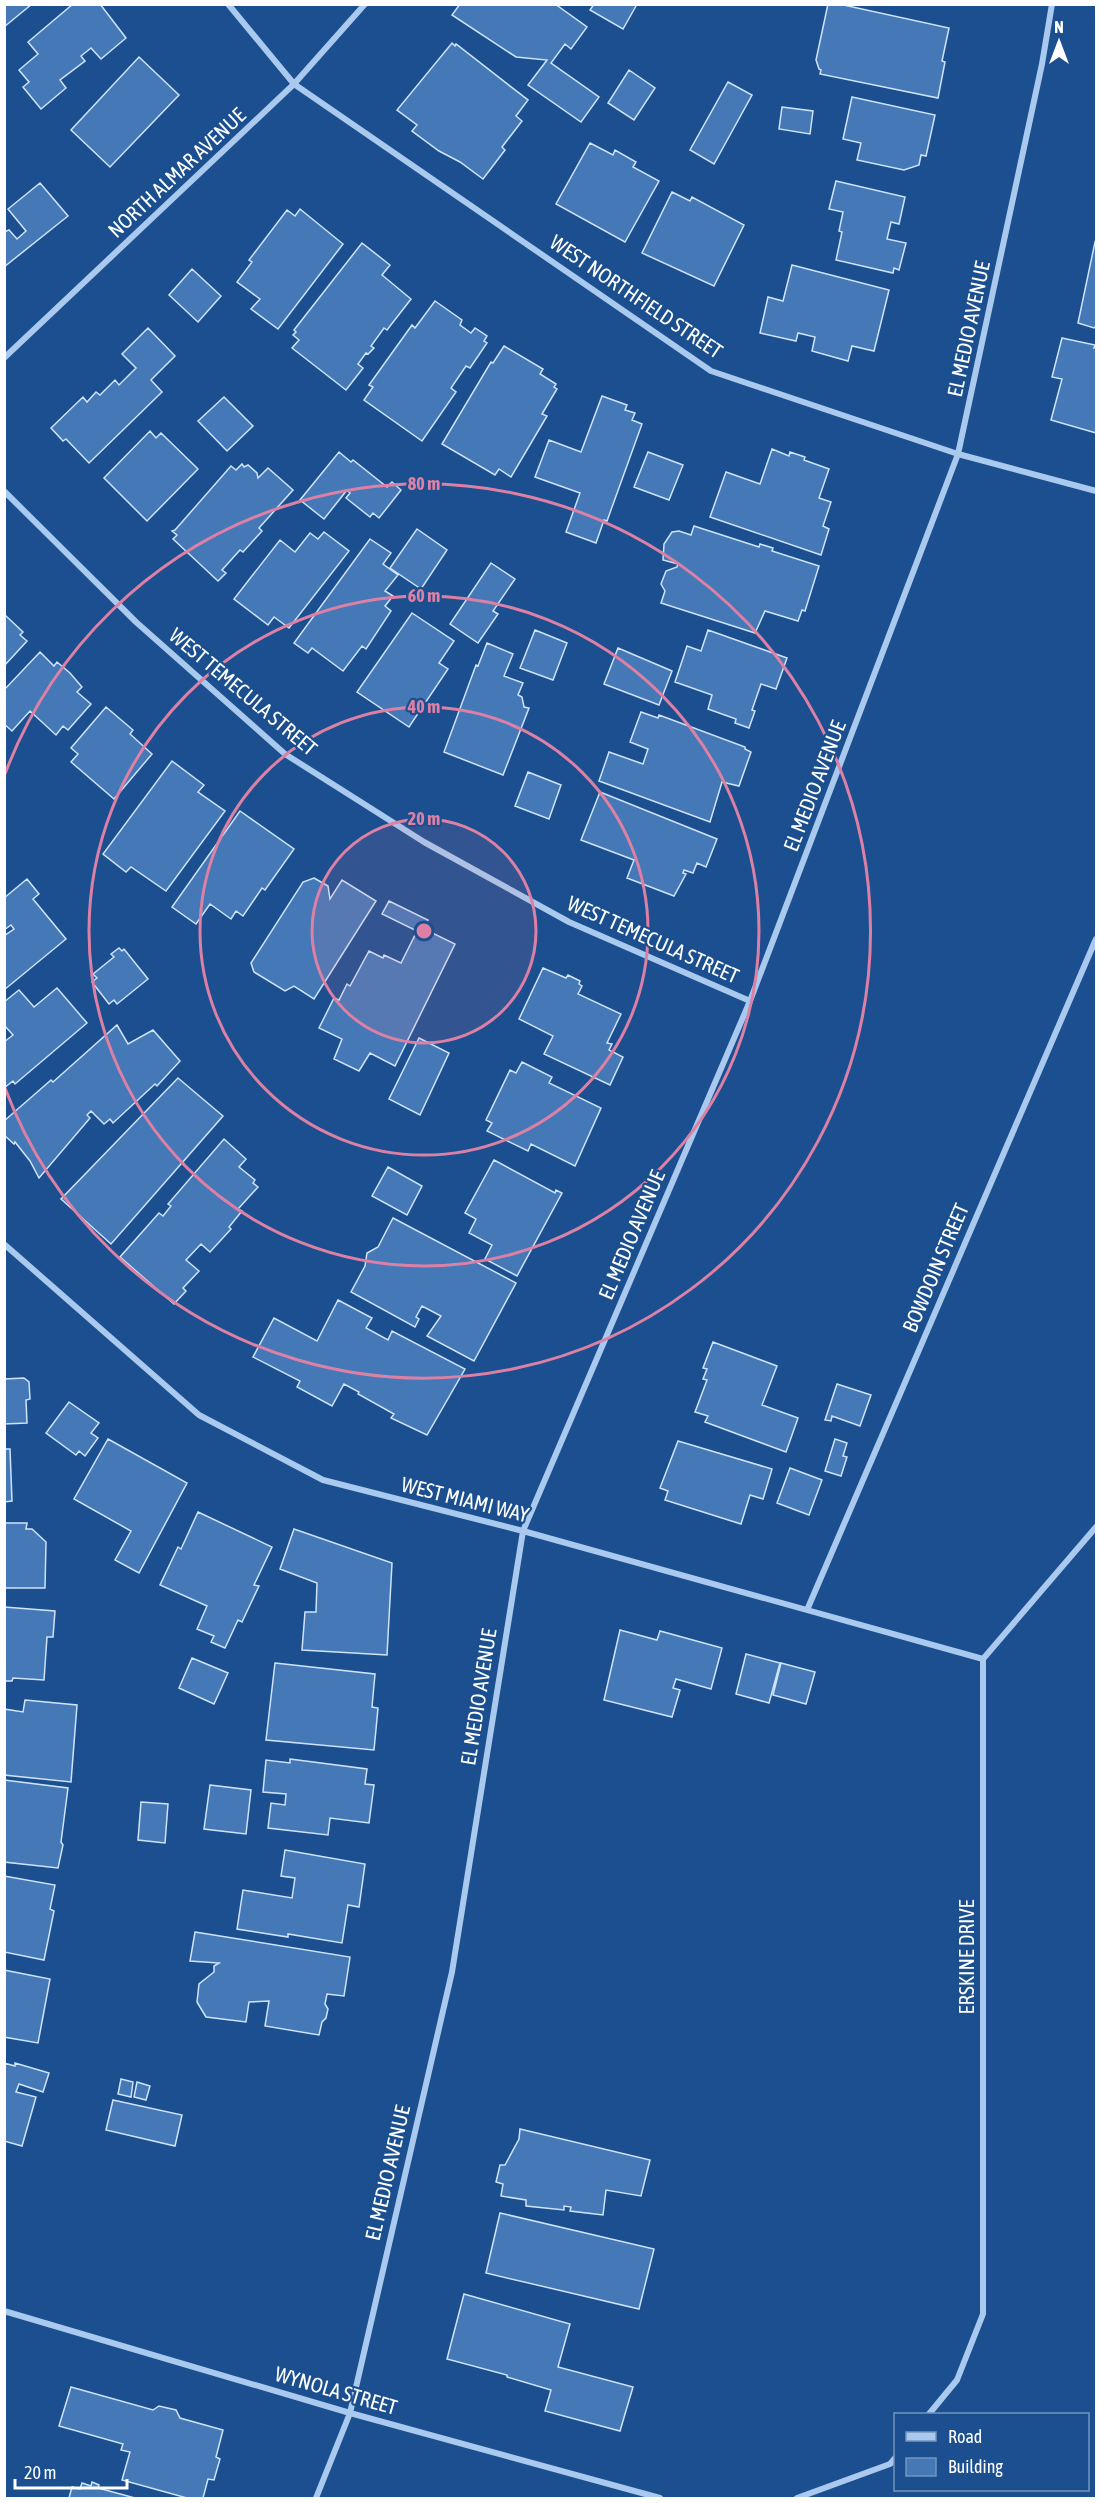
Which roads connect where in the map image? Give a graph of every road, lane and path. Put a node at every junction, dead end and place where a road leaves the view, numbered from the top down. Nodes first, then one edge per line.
1 (228, 4) edge
2 (365, 4) edge
3 (1052, 4) edge
4 (294, 84) junction
5 (4, 358) edge
6 (958, 454) junction
7 (4, 491) edge
8 (1096, 491) edge
9 (1096, 939) edge
10 (750, 1001) junction
11 (4, 1245) edge
12 (1096, 1527) edge
13 (523, 1531) junction
14 (807, 1610) junction
15 (983, 1659) junction
16 (4, 2311) edge
17 (350, 2413) junction
18 (931, 2413) edge
19 (894, 2459) edge
20 (316, 2499) edge
21 (660, 2499) edge
22 (797, 2499) edge

1 - 4 street, WEST NORTHFIELD STREET
2 - 4 street, NORTH ALMAR AVENUE
3 - 6 street, EL MEDIO AVENUE
4 - 5 street, NORTH ALMAR AVENUE
4 - 6 street, WEST NORTHFIELD STREET
6 - 8 street, WEST NORTHFIELD STREET
6 - 10 street, EL MEDIO AVENUE
7 - 10 street, WEST TEMECULA STREET
9 - 14 street, BOWDOIN STREET
10 - 13 street, EL MEDIO AVENUE
11 - 13 street, WEST MIAMI WAY
12 - 15 street
13 - 14 street, WEST MIAMI WAY
13 - 17 street, EL MEDIO AVENUE
14 - 15 street, WEST MIAMI WAY
15 - 18 street, ERSKINE DRIVE
16 - 17 street, WYNOLA STREET
17 - 20 street, EL MEDIO AVENUE
17 - 21 street, WYNOLA STREET
19 - 22 street

